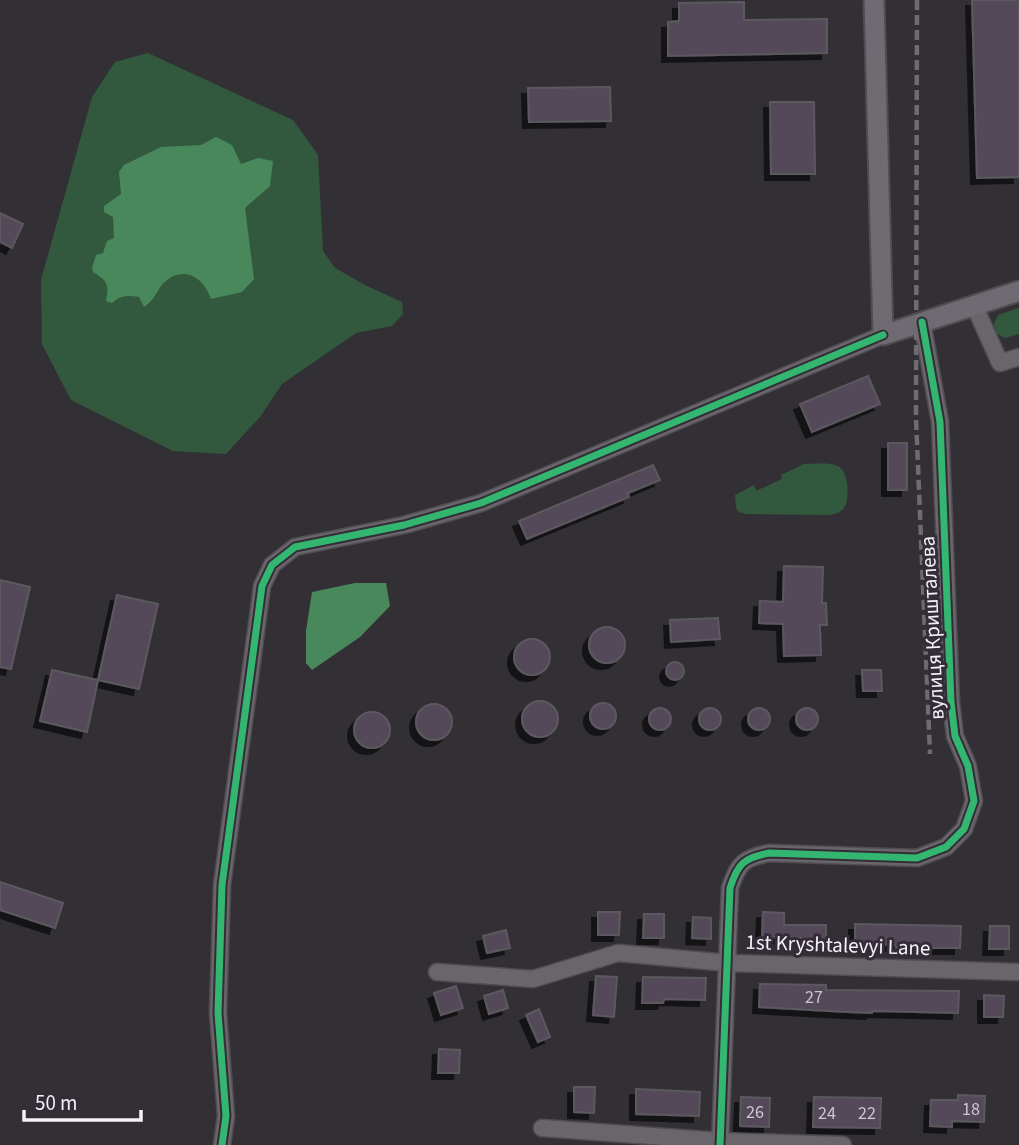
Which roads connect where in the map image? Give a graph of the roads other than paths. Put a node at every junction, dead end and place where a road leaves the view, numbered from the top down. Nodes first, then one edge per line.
1 (874, 0) edge
2 (1019, 291) edge
3 (974, 305) junction
4 (922, 322) junction
5 (883, 335) junction
6 (1019, 357) edge
7 (728, 963) junction
8 (437, 972) dead end
9 (1019, 972) edge
10 (542, 1128) dead end
11 (720, 1143) edge
12 (222, 1145) edge
13 (843, 1145) edge

1 - 5 main road
2 - 3 main road
3 - 4 main road
3 - 6 street
4 - 5 main road
4 - 7 street, вулиця Кришталева
5 - 12 street
7 - 8 street, 1st Kryshtalevyi Lane
7 - 9 street, 1st Kryshtalevyi Lane
7 - 11 street, вулиця Кришталева
10 - 11 street
11 - 13 street

